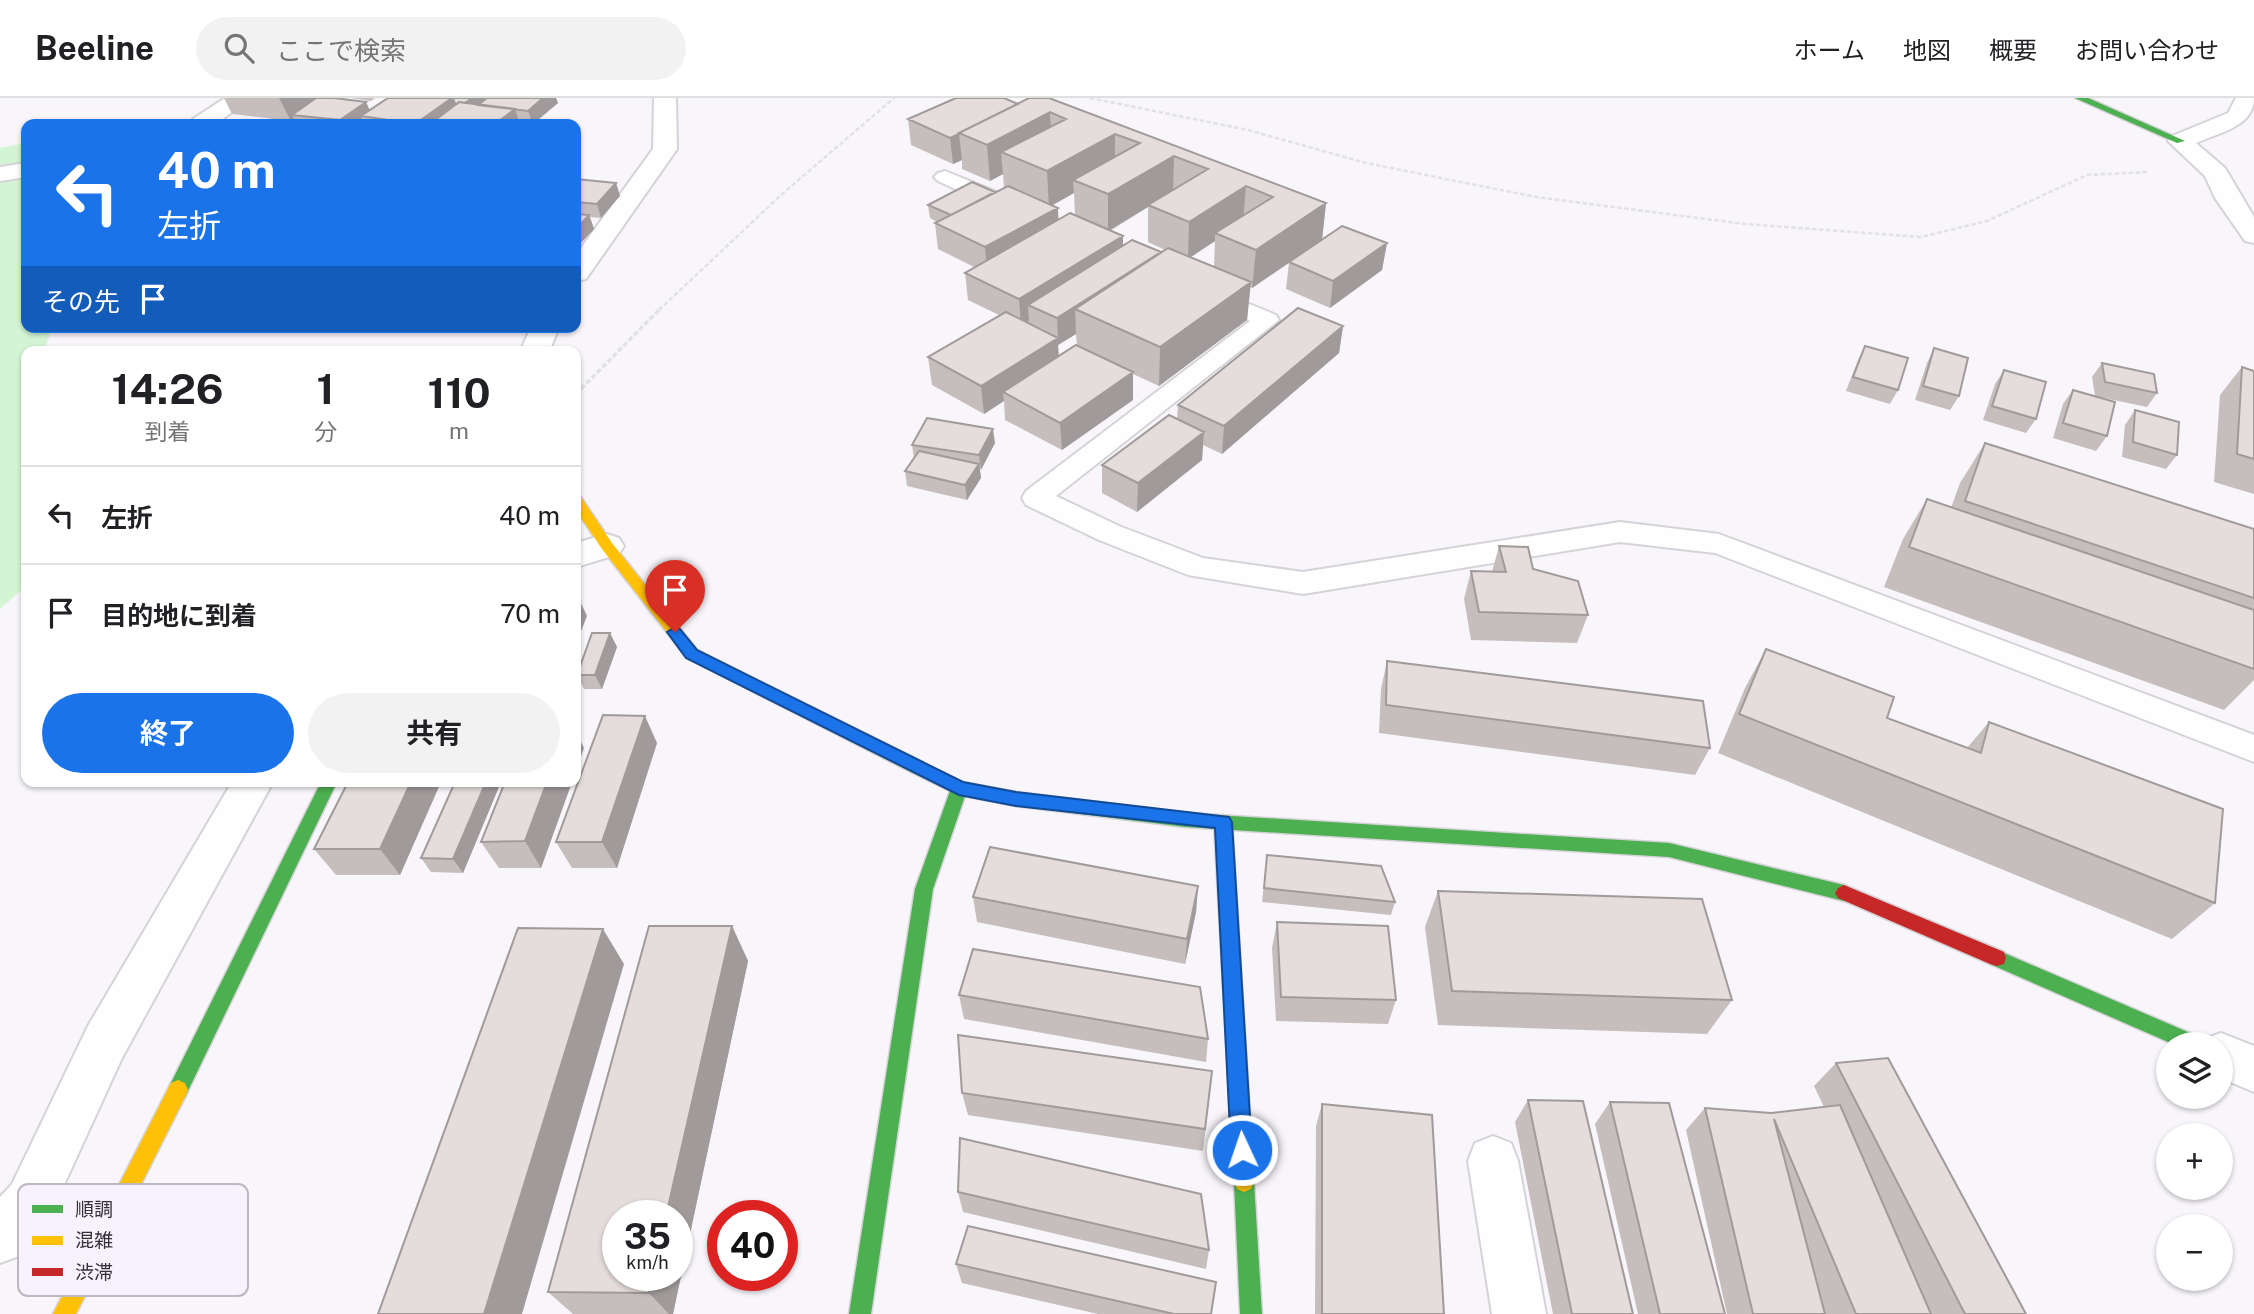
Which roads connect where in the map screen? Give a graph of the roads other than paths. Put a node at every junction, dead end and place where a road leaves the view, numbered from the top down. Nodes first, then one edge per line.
1 (240, 98) edge
2 (665, 98) edge
3 (2080, 98) edge
4 (2247, 98) edge
5 (208, 119) edge
6 (2180, 142) junction
7 (21, 171) edge
8 (0, 174) edge
9 (945, 177) dead end
10 (1032, 216) edge
11 (2254, 235) edge
12 (581, 264) edge
13 (1181, 282) edge
14 (581, 516) edge
15 (592, 550) edge
16 (2254, 749) edge
17 (250, 787) edge
18 (326, 787) edge
19 (959, 788) junction
20 (1223, 822) junction
21 (2167, 1032) edge
22 (2233, 1060) edge
23 (2254, 1069) edge
24 (1493, 1161) dead end
25 (38, 1184) edge
26 (131, 1184) edge
27 (18, 1216) edge
28 (0, 1237) edge
29 (73, 1296) edge
30 (64, 1314) edge
31 (860, 1314) edge
32 (1251, 1314) edge
33 (1519, 1314) edge

1 - 5 street
2 - 12 street
3 - 6 street
4 - 6 street
6 - 11 street
7 - 8 street
9 - 10 lane
13 - 16 lane
14 - 15 street
15 - 19 street
17 - 25 street
18 - 26 street
19 - 20 street
19 - 31 street
20 - 21 street
20 - 32 street
22 - 23 street
24 - 33 street
27 - 28 street
29 - 30 street

